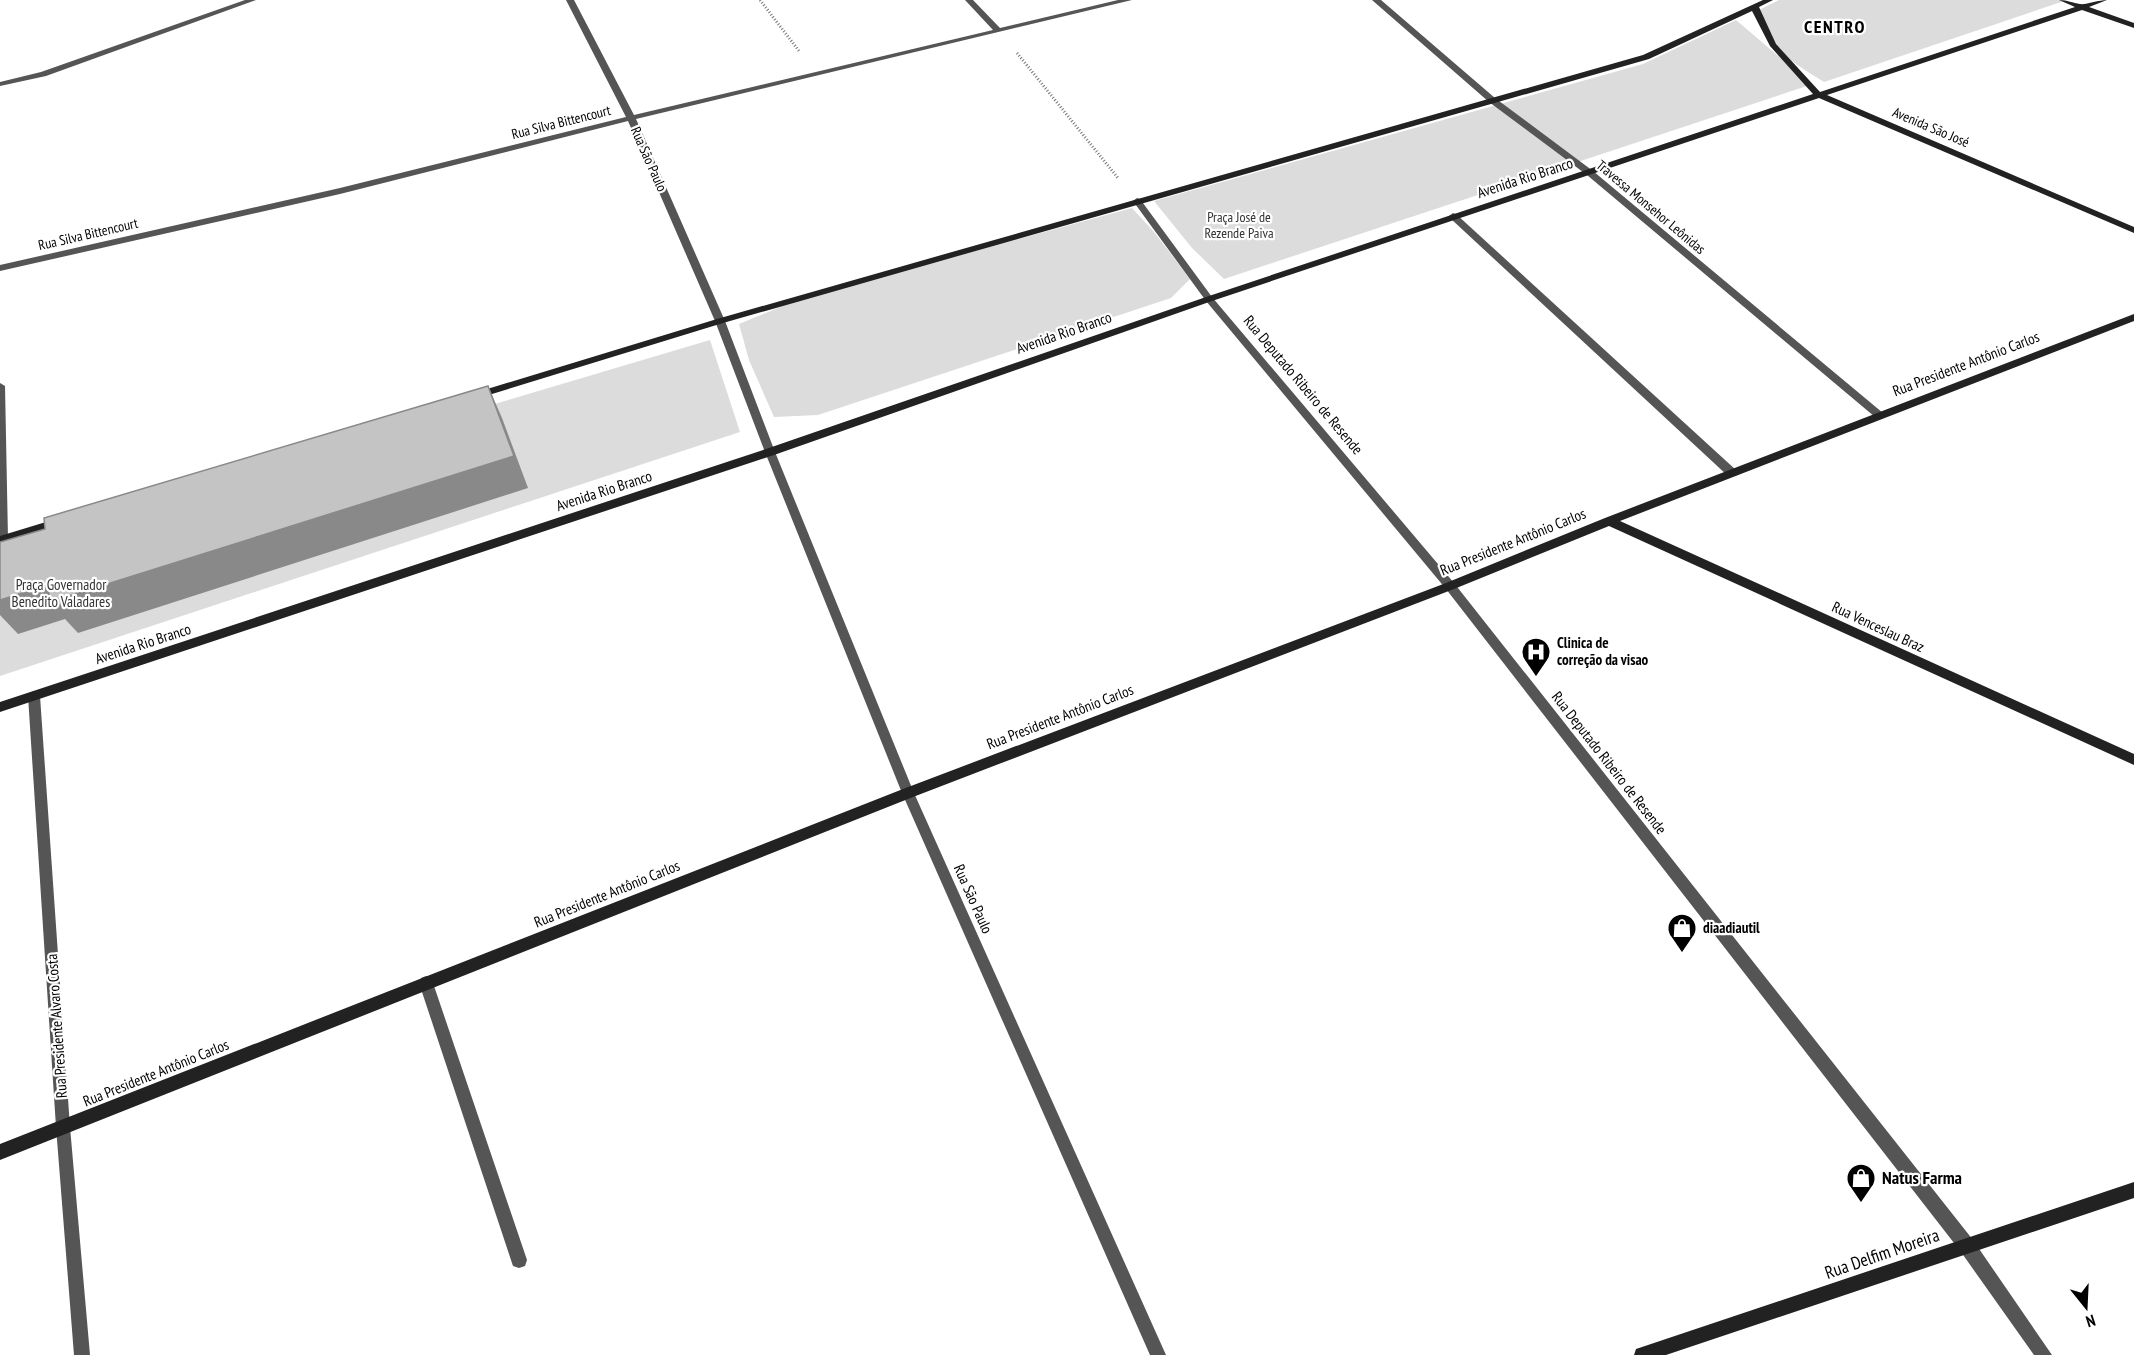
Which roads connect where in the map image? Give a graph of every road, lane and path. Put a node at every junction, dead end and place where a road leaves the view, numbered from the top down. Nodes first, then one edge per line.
1 (252, 0) edge
2 (570, 0) edge
3 (760, 0) edge
4 (969, 0) edge
5 (1128, 0) edge
6 (1376, 0) edge
7 (1769, 0) edge
8 (2063, 0) edge
9 (2103, 0) edge
10 (1755, 7) junction
11 (2083, 7) junction
12 (2134, 26) edge
13 (997, 30) junction
14 (816, 73) junction
15 (0, 84) edge
16 (1817, 94) junction
17 (1492, 100) junction
18 (631, 118) junction
19 (1590, 173) junction
20 (1137, 201) junction
21 (1453, 216) junction
22 (2134, 230) edge
23 (0, 268) edge
24 (1209, 298) junction
25 (2134, 317) edge
26 (720, 321) junction
27 (0, 386) edge
28 (469, 398) edge
29 (1879, 415) junction
30 (770, 452) junction
31 (1732, 473) junction
32 (70, 519) edge
33 (1609, 521) junction
34 (1, 540) edge
35 (1450, 586) junction
36 (34, 696) junction
37 (0, 707) edge
38 (2134, 760) edge
39 (908, 793) junction
40 (426, 983) junction
41 (63, 1127) junction
42 (0, 1152) edge
43 (2134, 1190) edge
44 (1967, 1246) junction
45 (519, 1260) dead end
46 (82, 1355) edge
47 (1158, 1355) edge
48 (1642, 1355) edge
49 (2044, 1355) edge

1 - 15 street
2 - 18 street, Rua São Paulo
3 - 14 path
4 - 13 street
5 - 13 street, Rua Silva Bittencourt
6 - 17 street, Travessa Monsehor Leônidas
7 - 10 main road
8 - 11 main road
9 - 11 main road, Avenida Rio Branco
10 - 16 main road, Avenida São José
10 - 17 main road
11 - 12 main road
11 - 16 main road, Avenida Rio Branco
13 - 14 street, Rua Silva Bittencourt
13 - 20 path
14 - 18 street, Rua Silva Bittencourt
16 - 19 main road, Avenida Rio Branco
16 - 22 main road, Avenida São José
17 - 19 street, Travessa Monsehor Leônidas
17 - 20 main road
18 - 23 street, Rua Silva Bittencourt
18 - 26 street, Rua São Paulo
19 - 21 main road, Avenida Rio Branco
19 - 29 street, Travessa Monsehor Leônidas
20 - 24 street, Rua Deputado Ribeiro de Resende
20 - 26 main road
21 - 24 main road, Avenida Rio Branco
21 - 31 street
24 - 30 main road, Avenida Rio Branco
24 - 35 street, Rua Deputado Ribeiro de Resende
25 - 29 main road, Rua Presidente Antônio Carlos
26 - 28 main road
26 - 30 street, Rua São Paulo
27 - 34 street
29 - 31 main road, Rua Presidente Antônio Carlos
30 - 36 main road, Avenida Rio Branco
30 - 39 street, Rua São Paulo
31 - 33 main road, Rua Presidente Antônio Carlos
32 - 34 main road
33 - 35 main road, Rua Presidente Antônio Carlos
33 - 38 main road, Rua Venceslau Braz
35 - 39 main road, Rua Presidente Antônio Carlos
35 - 44 street, Rua Deputado Ribeiro de Resende
36 - 37 main road
36 - 41 street, Rua Presidente Alvaro Costa
39 - 40 main road, Rua Presidente Antônio Carlos
39 - 47 street, Rua São Paulo
40 - 41 main road, Rua Presidente Antônio Carlos
40 - 45 street
41 - 42 main road, Rua Presidente Antônio Carlos
41 - 46 street, Rua Presidente Alvaro Costa
43 - 44 main road, Rua Delfim Moreira
44 - 48 main road, Rua Delfim Moreira
44 - 49 street, Rua Deputado Ribeiro de Resende

